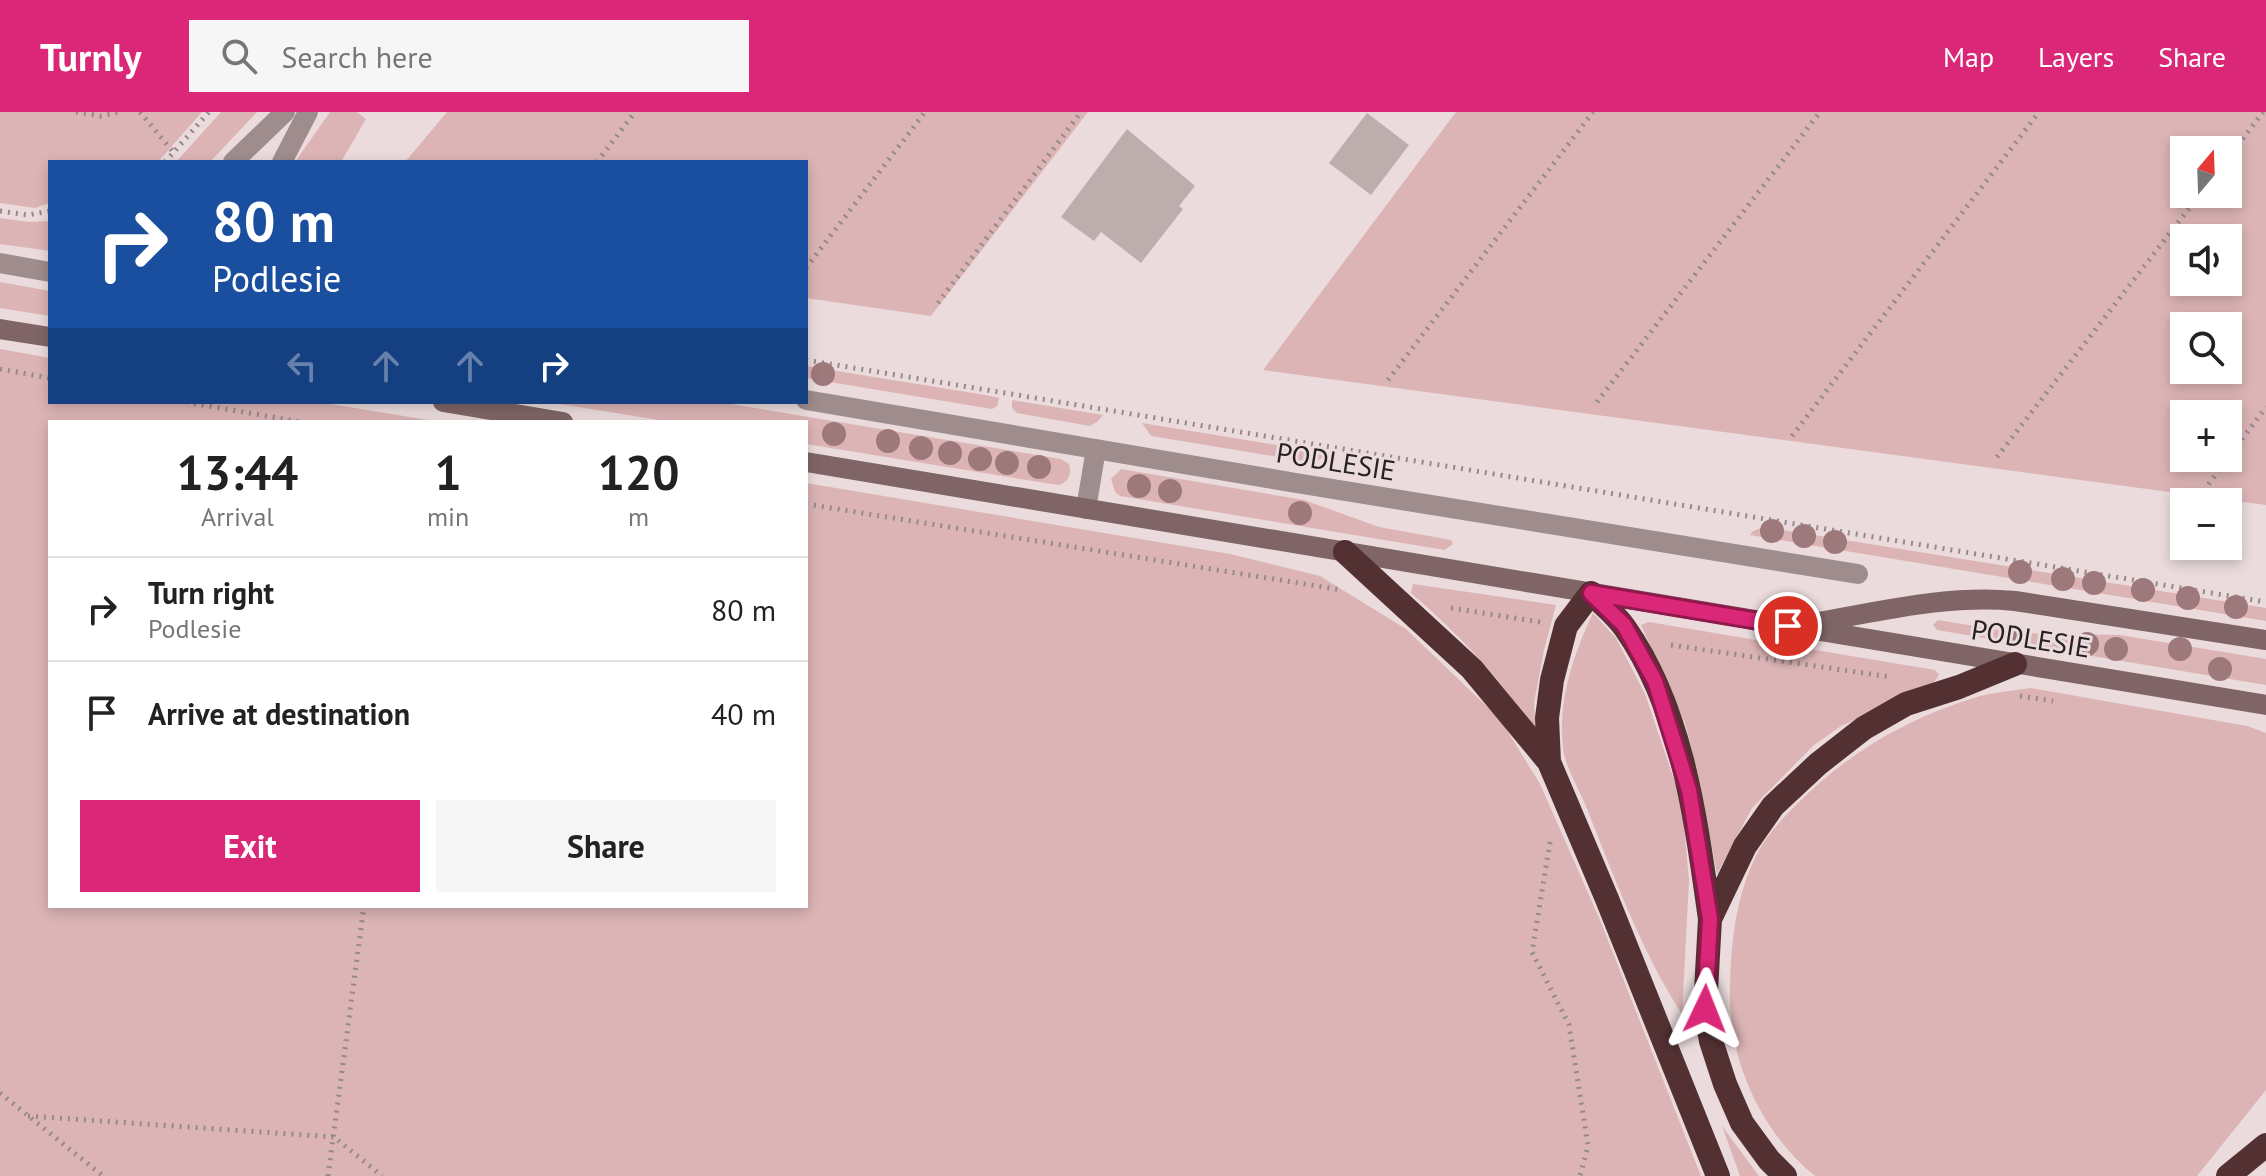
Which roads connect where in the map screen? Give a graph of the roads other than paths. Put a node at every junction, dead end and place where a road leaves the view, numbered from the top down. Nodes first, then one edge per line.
1 (285, 112) edge
2 (308, 112) edge
3 (235, 160) edge
4 (283, 160) edge
5 (0, 263) edge
6 (48, 272) edge
7 (0, 329) edge
8 (48, 337) edge
9 (808, 400) edge
10 (455, 404) edge
11 (551, 420) edge
12 (1096, 449) junction
13 (808, 462) edge
14 (1086, 509) junction
15 (1345, 552) junction
16 (1858, 574) dead end
17 (1591, 593) junction
18 (1788, 626) junction
19 (2266, 640) edge
20 (2015, 664) junction
21 (2266, 705) edge
22 (1549, 762) junction
23 (1710, 919) junction
24 (2266, 1145) edge
25 (1718, 1176) edge
26 (1785, 1176) edge
27 (2228, 1176) edge

1 - 3 street
2 - 4 street
5 - 6 street
7 - 8 street
9 - 12 street, PODLESIE
10 - 11 street
12 - 14 street
12 - 16 street, PODLESIE
13 - 14 street, PODLESIE
14 - 15 street, PODLESIE
15 - 17 street, PODLESIE
15 - 22 highway
17 - 18 street, PODLESIE
17 - 22 highway
17 - 23 highway
18 - 19 street, PODLESIE
18 - 20 street, PODLESIE
20 - 21 street, PODLESIE
20 - 23 highway
22 - 25 highway
23 - 26 highway
24 - 27 highway

